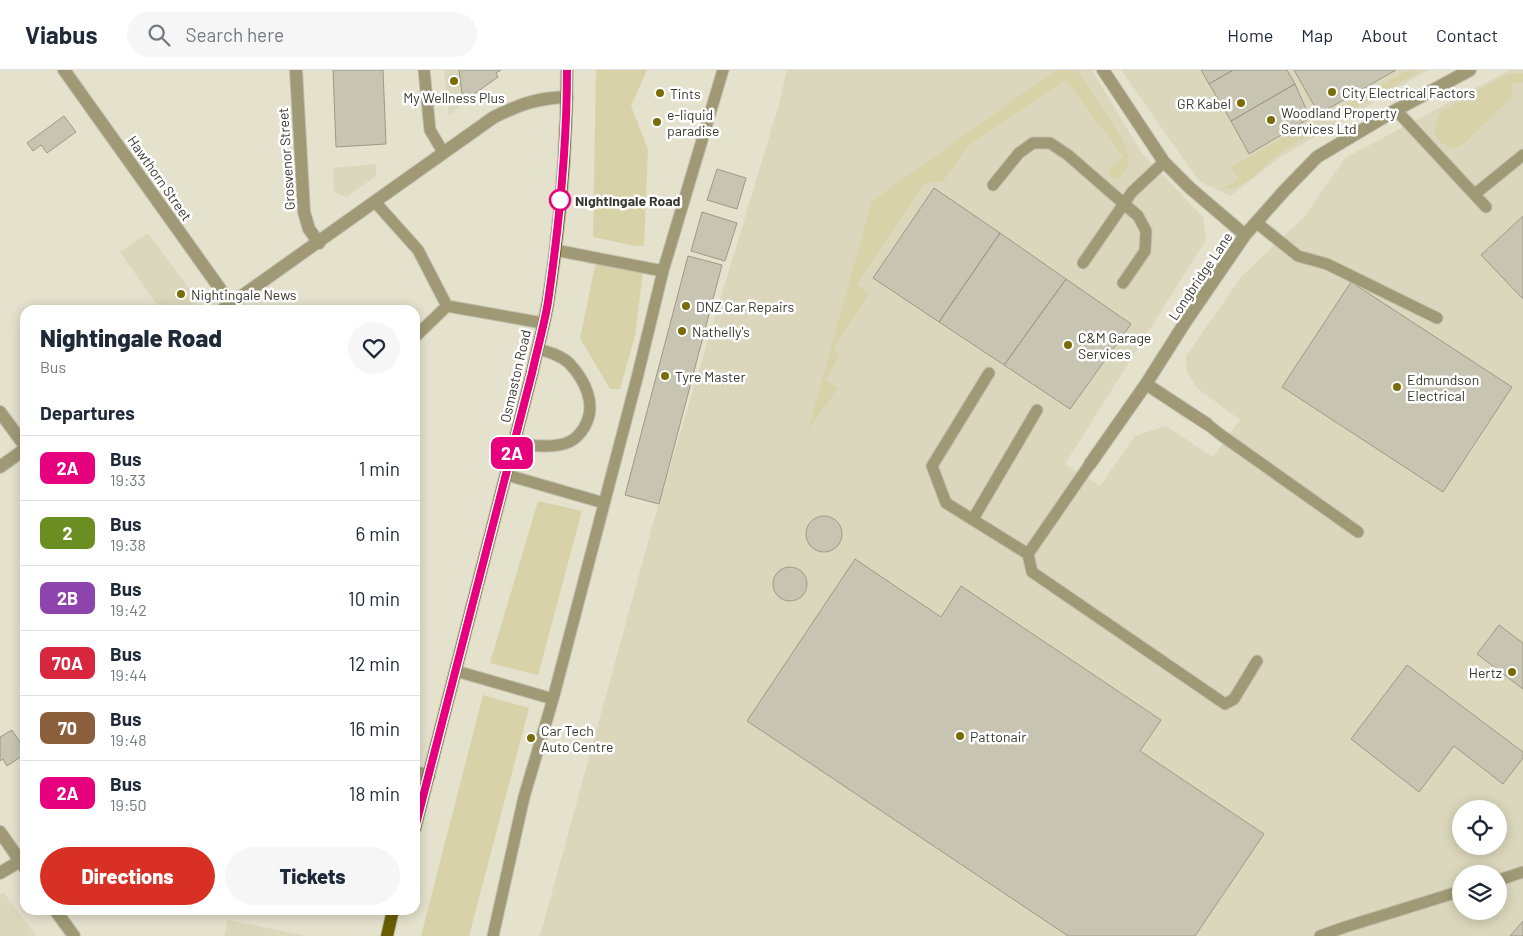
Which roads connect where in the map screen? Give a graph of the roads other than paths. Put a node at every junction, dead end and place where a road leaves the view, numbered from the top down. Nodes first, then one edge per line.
1 (64, 70) edge
2 (296, 70) edge
3 (424, 70) edge
4 (567, 70) edge
5 (724, 70) edge
6 (1103, 70) edge
7 (1470, 70) edge
8 (567, 96) junction
9 (1396, 110) junction
10 (443, 152) junction
11 (1523, 155) edge
12 (1164, 162) junction
13 (993, 185) dead end
14 (1475, 194) junction
15 (375, 202) junction
16 (1123, 204) junction
17 (1486, 207) dead end
18 (1257, 223) junction
19 (1245, 235) junction
20 (319, 243) junction
21 (555, 250) junction
22 (1083, 263) dead end
23 (662, 271) junction
24 (1123, 283) dead end
25 (226, 305) edge
26 (230, 305) edge
27 (447, 306) junction
28 (1437, 318) dead end
29 (543, 322) junction
30 (420, 332) edge
31 (537, 349) junction
32 (989, 374) dead end
33 (1146, 384) junction
34 (1037, 410) dead end
35 (0, 412) edge
36 (1207, 424) joint
37 (20, 441) edge
38 (514, 444) junction
39 (20, 452) edge
40 (1090, 464) joint
41 (0, 467) edge
42 (507, 475) junction
43 (604, 503) junction
44 (973, 519) junction
45 (1358, 532) dead end
46 (1028, 554) junction
47 (1257, 660) dead end
48 (456, 670) junction
49 (553, 699) junction
50 (420, 773) edge
51 (429, 776) junction
52 (420, 809) edge
53 (0, 832) edge
54 (20, 860) edge
55 (20, 865) edge
56 (1523, 872) edge
57 (0, 873) edge
58 (1507, 877) edge
59 (1452, 895) edge
60 (59, 915) edge
61 (392, 915) edge
62 (74, 936) edge
63 (386, 936) edge
64 (493, 936) edge
65 (1320, 936) edge

1 - 25 street, Hawthorn Street
2 - 20 street, Grosvenor Street
3 - 10 lane
4 - 8 main road, Osmaston Road
5 - 23 lane
6 - 12 street, Longbridge Lane
7 - 9 street, Longbridge Lane
8 - 10 street
8 - 21 main road, Osmaston Road
9 - 14 lane
9 - 18 street, Longbridge Lane
10 - 15 street
11 - 14 lane
12 - 16 lane
12 - 19 street, Longbridge Lane
13 - 16 lane
14 - 17 lane
15 - 20 street
15 - 27 lane
16 - 22 lane
16 - 24 lane
18 - 19 street, Longbridge Lane
18 - 28 lane
19 - 33 street, Longbridge Lane
20 - 26 street
21 - 23 lane
21 - 29 main road, Osmaston Road
23 - 43 lane
27 - 29 lane
27 - 30 lane
29 - 31 main road, Osmaston Road
31 - 38 main road, Osmaston Road
31 - 38 lane
32 - 44 lane
33 - 36 street
33 - 40 street, Longbridge Lane
34 - 44 lane
35 - 37 street
36 - 45 lane
38 - 42 main road, Osmaston Road
39 - 41 street
40 - 46 lane
42 - 43 lane
42 - 48 main road, Osmaston Road
43 - 49 lane
44 - 46 lane
46 - 47 lane
48 - 49 lane
48 - 51 main road, Osmaston Road
49 - 64 lane
50 - 51 street
51 - 52 main road, Osmaston Road
53 - 54 street
55 - 57 street
56 - 58 lane
59 - 65 lane
60 - 62 street
61 - 63 main road

